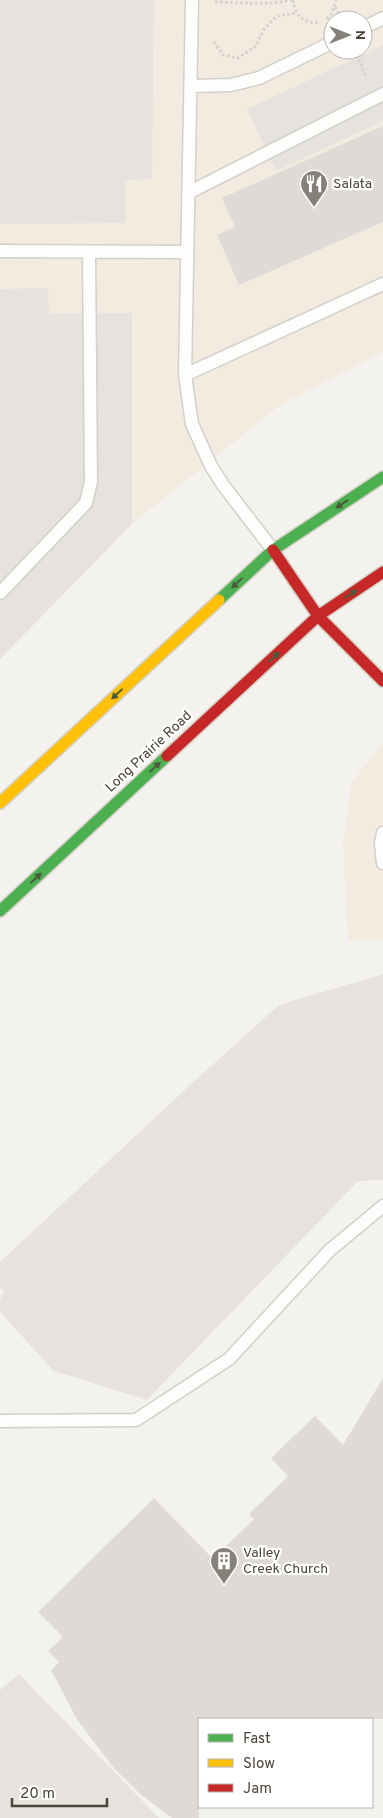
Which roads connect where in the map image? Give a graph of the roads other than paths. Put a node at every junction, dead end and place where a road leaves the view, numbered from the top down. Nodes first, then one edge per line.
1 (192, 0) edge
2 (323, 47) edge
3 (191, 86) junction
4 (383, 94) edge
5 (188, 193) junction
6 (0, 251) edge
7 (186, 252) junction
8 (89, 253) junction
9 (383, 284) edge
10 (185, 375) junction
11 (383, 477) edge
12 (272, 550) junction
13 (383, 572) edge
14 (0, 593) edge
15 (318, 616) junction
16 (383, 681) edge
17 (0, 802) edge
18 (383, 833) edge
19 (383, 863) edge
20 (0, 911) edge
21 (383, 1206) edge
22 (0, 1421) edge

1 - 3 lane
2 - 3 lane
3 - 5 lane
4 - 5 lane
5 - 7 lane
6 - 8 lane
7 - 8 lane
7 - 10 lane
8 - 14 lane
9 - 10 lane
10 - 12 lane
11 -> 12 main road
12 - 15 main road
12 -> 17 main road
15 -> 13 main road, Long Prairie Road
15 - 16 main road
20 -> 15 main road, Long Prairie Road
18 - 19 lane
21 - 22 lane

